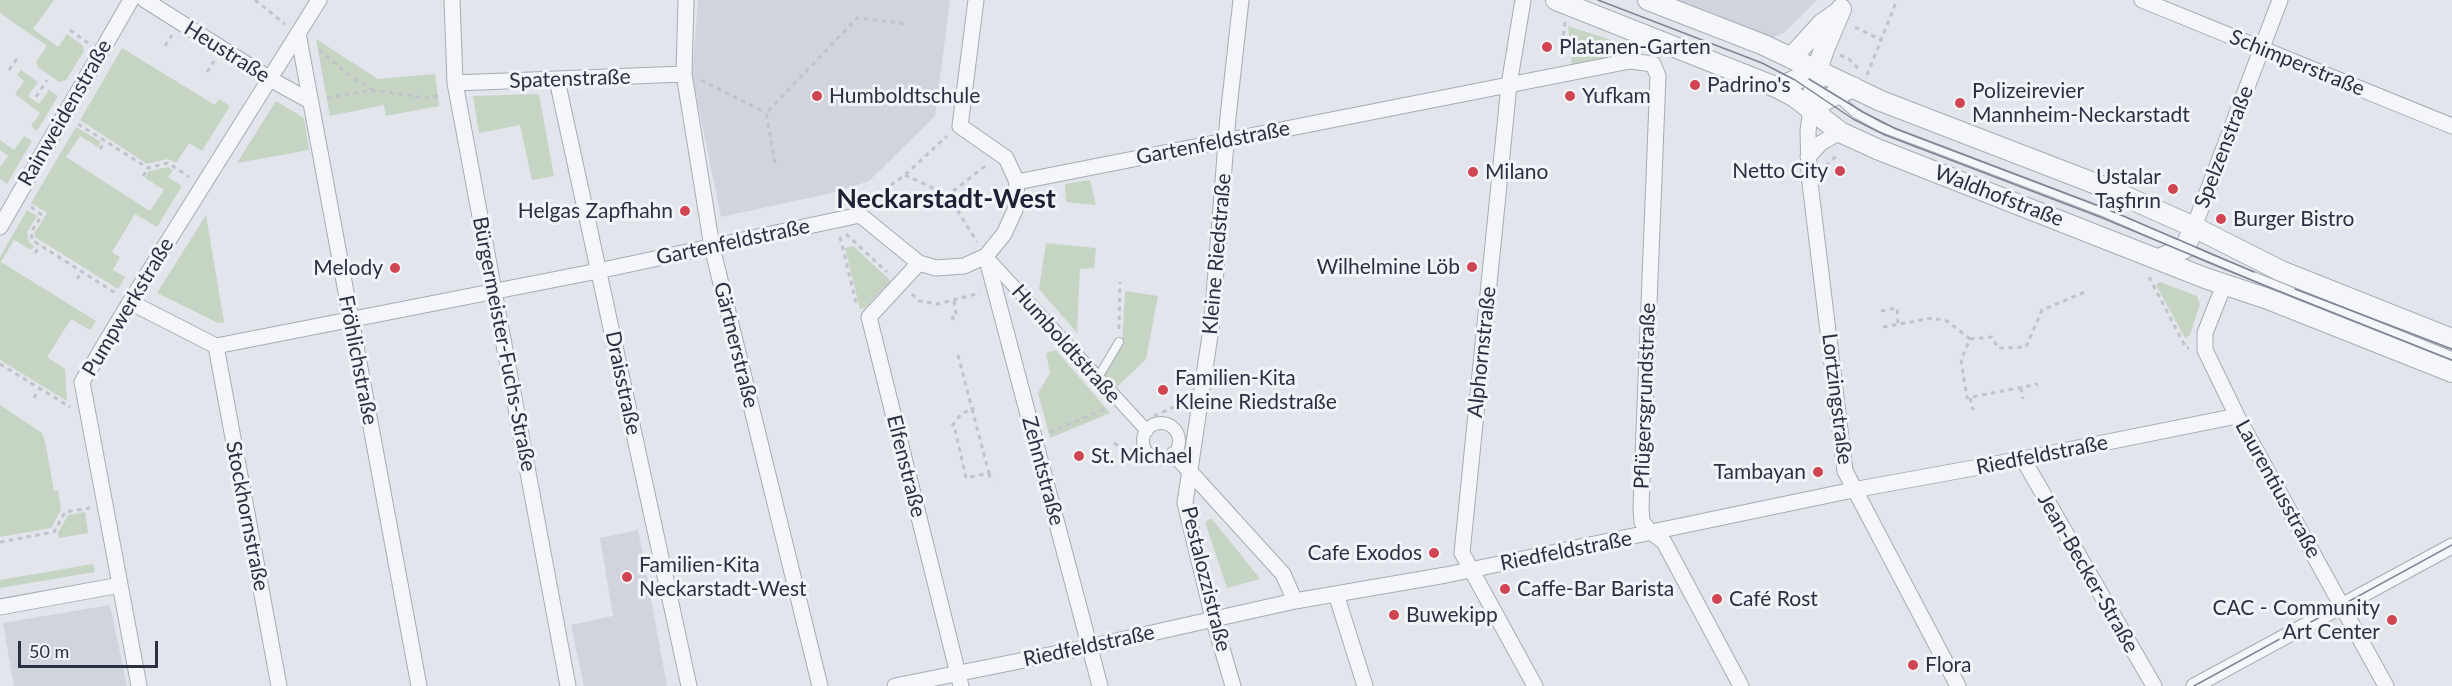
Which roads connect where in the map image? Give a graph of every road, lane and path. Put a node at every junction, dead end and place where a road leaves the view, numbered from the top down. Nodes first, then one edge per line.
1 (131, 0) edge
2 (145, 0) edge
3 (255, 0) edge
4 (319, 0) edge
5 (452, 0) edge
6 (686, 0) edge
7 (976, 0) edge
8 (1241, 0) edge
9 (1523, 0) edge
10 (1648, 0) edge
11 (1897, 0) edge
12 (2142, 0) edge
13 (2280, 0) edge
14 (1563, 3) edge
15 (1845, 5) edge
16 (907, 24) dead end
17 (1855, 27) dead end
18 (70, 30) dead end
19 (298, 33) junction
20 (1881, 40) junction
21 (2261, 49) junction
22 (100, 52) junction
23 (1791, 58) junction
24 (18, 59) dead end
25 (9, 70) dead end
26 (1817, 70) junction
27 (1569, 73) junction
28 (688, 74) junction
29 (1658, 76) joint
30 (270, 79) junction
31 (48, 80) dead end
32 (557, 80) junction
33 (1509, 85) junction
34 (1852, 86) junction
35 (456, 88) junction
36 (1778, 88) junction
37 (373, 90) junction
38 (36, 97) dead end
39 (310, 101) junction
40 (1811, 109) junction
41 (766, 113) junction
42 (64, 114) junction
43 (960, 126) junction
44 (2452, 126) edge
45 (1840, 132) junction
46 (1227, 140) junction
47 (105, 141) junction
48 (100, 149) dead end
49 (1006, 158) junction
50 (1808, 158) junction
51 (775, 163) dead end
52 (148, 168) junction
53 (905, 174) junction
54 (143, 176) dead end
55 (1017, 182) junction
56 (203, 186) junction
57 (948, 195) junction
58 (16, 198) junction
59 (860, 215) junction
60 (836, 221) junction
61 (0, 227) edge
62 (2194, 227) junction
63 (40, 245) junction
64 (712, 247) junction
65 (2185, 248) junction
66 (35, 253) dead end
67 (986, 256) junction
68 (919, 263) junction
69 (2152, 265) junction
70 (598, 271) junction
71 (82, 272) junction
72 (77, 279) dead end
73 (1120, 282) dead end
74 (2224, 285) junction
75 (494, 291) junction
76 (2085, 292) dead end
77 (954, 301) dead end
78 (130, 302) junction
79 (1881, 311) dead end
80 (869, 318) junction
81 (351, 320) junction
82 (954, 324) dead end
83 (1898, 324) junction
84 (1883, 327) dead end
85 (1970, 339) junction
86 (2452, 339) edge
87 (1119, 342) joint
88 (216, 346) junction
89 (2205, 350) junction
90 (958, 355) dead end
91 (2452, 356) edge
92 (0, 364) edge
93 (2452, 372) edge
94 (1098, 379) junction
95 (2038, 384) dead end
96 (2021, 387) junction
97 (39, 389) junction
98 (1200, 395) junction
99 (34, 398) dead end
100 (1970, 398) junction
101 (2023, 399) dead end
102 (1120, 403) junction
103 (974, 408) junction
104 (1973, 410) dead end
105 (2237, 416) junction
106 (89, 419) junction
107 (1143, 427) junction
108 (1034, 438) junction
109 (1114, 443) dead end
110 (1146, 451) junction
111 (1174, 454) junction
112 (2023, 459) junction
113 (1189, 471) junction
114 (989, 473) junction
115 (994, 480) dead end
116 (1853, 490) junction
117 (105, 505) junction
118 (54, 532) junction
119 (1652, 533) junction
120 (55, 538) dead end
121 (12, 540) junction
122 (0, 542) edge
123 (13, 546) dead end
124 (2452, 546) edge
125 (1471, 570) junction
126 (120, 585) junction
127 (1336, 594) junction
128 (1295, 601) junction
129 (2343, 606) junction
130 (0, 608) edge
131 (1213, 618) junction
132 (1089, 647) junction
133 (960, 680) edge
134 (138, 686) edge
135 (279, 686) edge
136 (419, 686) edge
137 (568, 686) edge
138 (689, 686) edge
139 (820, 686) edge
140 (894, 686) edge
141 (1100, 686) edge
142 (1233, 686) edge
143 (1365, 686) edge
144 (1535, 686) edge
145 (1741, 686) edge
146 (1958, 686) edge
147 (2154, 686) edge
148 (2194, 686) edge
149 (2386, 686) edge

1 - 22 street, Rainweidenstraße
2 - 30 street, Heustraße
3 - 19 path
4 - 19 street, Pumpwerkstraße
5 - 35 street, Bürgermeister-Fuchs-Straße
6 - 28 street, Gärtnerstraße
7 - 43 street
8 - 46 street, Kleine Riedstraße
9 - 33 street, Alphornstraße
10 - 23 street
11 - 20 path
12 - 21 street, Schimperstraße
13 - 21 street, Spelzenstraße
14 - 27 path
14 - 36 street, Waldhofstraße
15 - 23 street
15 - 26 street
16 - 41 path
17 - 20 path
18 - 22 path
19 - 30 street, Pumpwerkstraße
19 - 37 path
19 - 39 street, Fröhlichstraße
20 - 34 path
21 - 44 street, Schimperstraße
21 - 62 street, Spelzenstraße
22 - 42 street, Rainweidenstraße
23 - 26 street
24 - 25 path
26 - 34 street
26 - 36 street
26 - 40 street
27 - 29 street, Gartenfeldstraße
27 - 33 street, Gartenfeldstraße
28 - 32 street, Spatenstraße
28 - 41 path
28 - 64 street, Gärtnerstraße
29 - 119 street, Pflügersgrundstraße
30 - 39 street, Heustraße
30 - 56 street, Pumpwerkstraße
31 - 38 path
32 - 35 street, Spatenstraße
32 - 70 street, Draisstraße
33 - 46 street, Gartenfeldstraße
33 - 125 street, Alphornstraße
34 - 40 street
34 - 62 street
34 - 65 lane
35 - 37 path
35 - 75 street, Bürgermeister-Fuchs-Straße
36 - 40 street, Waldhofstraße
37 - 39 path
39 - 81 street, Fröhlichstraße
40 - 45 street, Waldhofstraße
40 - 50 street, Lortzingstraße
41 - 51 path
42 - 47 path
42 - 58 street, Rainweidenstraße
43 - 49 street
43 - 53 path
45 - 50 street
45 - 69 street, Waldhofstraße
46 - 55 street, Gartenfeldstraße
46 - 98 street, Kleine Riedstraße
47 - 48 path
47 - 52 path
49 - 55 street
49 - 57 path
50 - 116 street, Lortzingstraße
52 - 54 path
52 - 56 path
53 - 57 path
53 - 59 path
55 - 67 street
56 - 78 street, Pumpwerkstraße
57 - 67 path
58 - 61 street, Rainweidenstraße
58 - 63 path
59 - 60 street, Gartenfeldstraße
59 - 68 street
60 - 64 street, Gartenfeldstraße
60 - 80 path
62 - 65 street
62 - 86 street
63 - 66 path
63 - 71 path
64 - 70 street, Gartenfeldstraße
64 - 139 street, Gärtnerstraße
65 - 69 street
65 - 91 lane
67 - 68 street
67 - 94 street, Humboldtstraße
67 - 108 street, Zehntstraße
68 - 80 street
69 - 74 street, Waldhofstraße
69 - 89 path
70 - 75 street, Gartenfeldstraße
70 - 138 street, Draisstraße
71 - 72 path
71 - 78 path
73 - 87 path
74 - 89 street
74 - 93 street, Waldhofstraße
75 - 81 street, Gartenfeldstraße
75 - 137 street, Bürgermeister-Fuchs-Straße
76 - 85 path
77 - 82 path
78 - 88 street
78 - 106 street, Pumpwerkstraße
79 - 83 path
80 - 133 street, Elfenstraße
81 - 88 street, Gartenfeldstraße
81 - 136 street, Fröhlichstraße
83 - 84 path
83 - 85 path
85 - 100 path
87 - 94 lane
88 - 135 street, Stockhornstraße
89 - 105 street, Laurentiusstraße
90 - 103 path
92 - 97 path
94 - 102 street, Humboldtstraße
95 - 96 path
96 - 100 path
96 - 101 path
97 - 99 path
97 - 106 path
98 - 107 path
98 - 113 street, Kleine Riedstraße
100 - 104 path
102 - 107 street, Humboldtstraße
102 - 108 path
103 - 114 path
103 - 114 path
105 - 112 street, Riedfeldstraße
105 - 129 street, Laurentiusstraße
106 - 117 street, Pumpwerkstraße
107 - 110 street
107 - 111 street
108 - 132 street, Zehntstraße
109 - 110 path
110 - 111 street
111 - 113 street
112 - 116 street, Riedfeldstraße
112 - 147 street, Jean-Becker-Straße
113 - 128 street
113 - 131 street, Pestalozzistraße
114 - 115 path
116 - 119 street, Riedfeldstraße
116 - 146 street, Lortzingstraße
117 - 118 path
117 - 126 street, Pumpwerkstraße
118 - 120 path
118 - 121 path
119 - 125 street, Riedfeldstraße
119 - 145 street, Pflügersgrundstraße
121 - 122 path
121 - 123 path
124 - 129 street
125 - 127 street, Riedfeldstraße
125 - 144 street, Alphornstraße
126 - 130 street
126 - 134 street, Pumpwerkstraße
127 - 128 street, Riedfeldstraße
127 - 143 street
128 - 131 street, Riedfeldstraße
129 - 148 street
129 - 149 street, Laurentiusstraße
131 - 132 street, Riedfeldstraße
131 - 142 street, Pestalozzistraße
132 - 133 street, Riedfeldstraße
132 - 141 street, Zehntstraße
133 - 140 street, Riedfeldstraße

